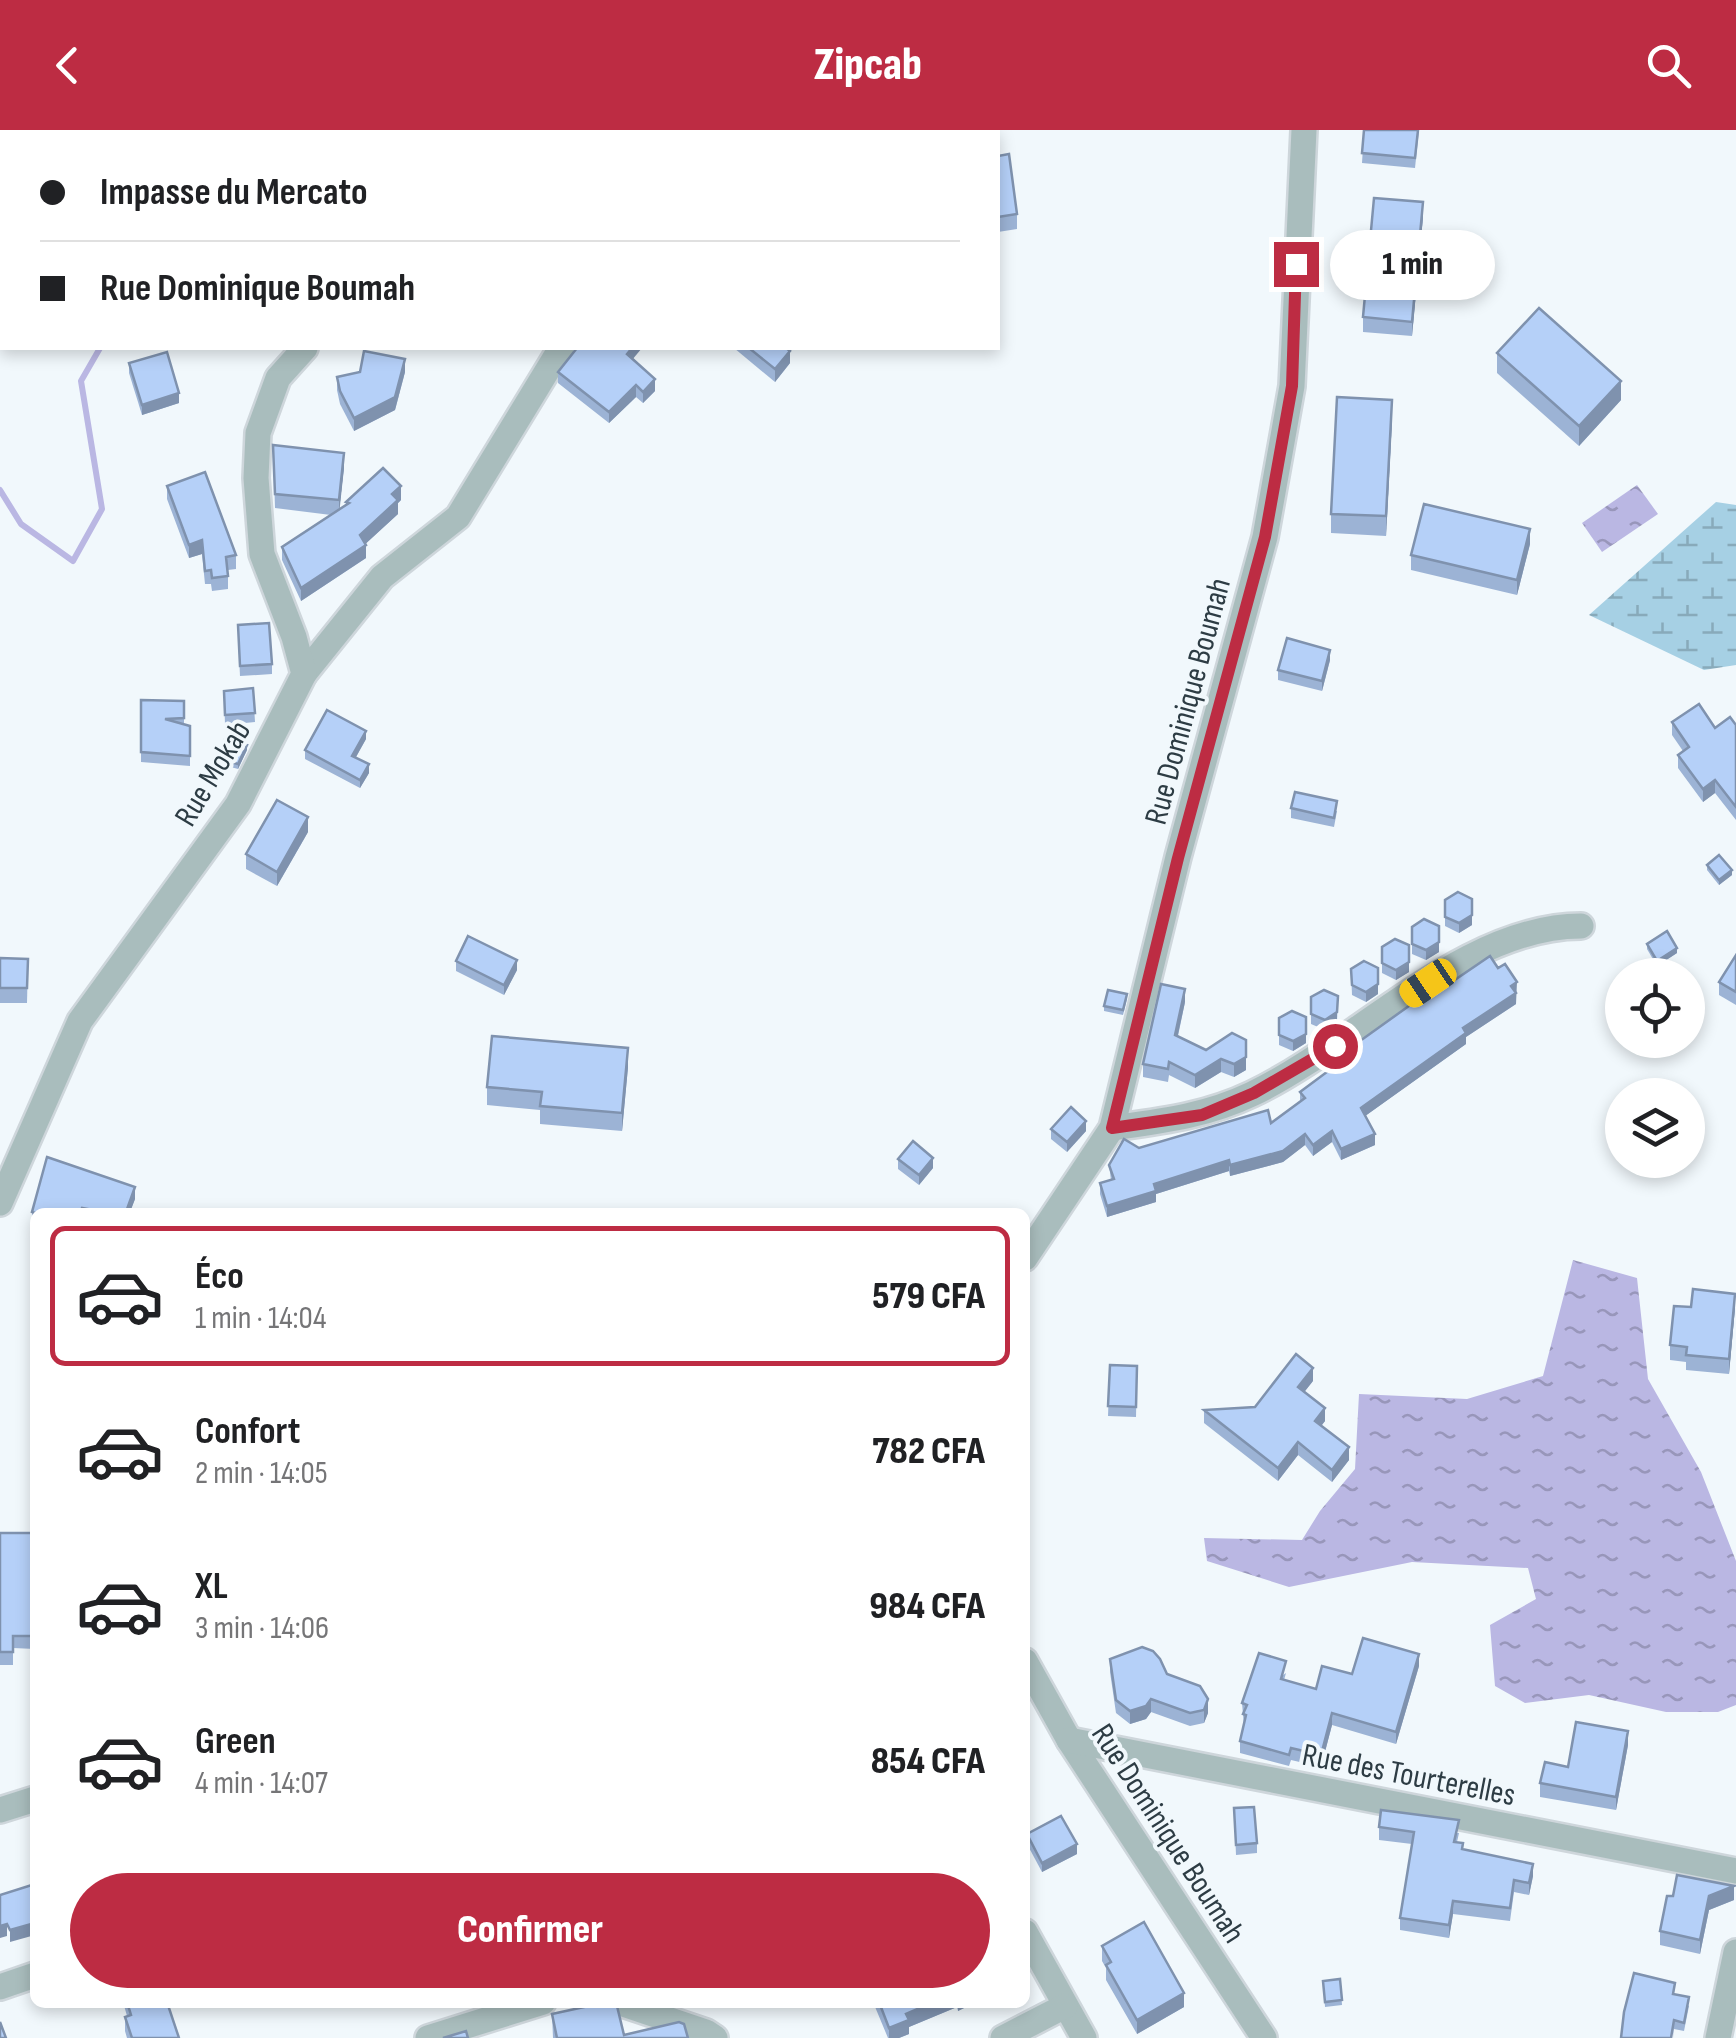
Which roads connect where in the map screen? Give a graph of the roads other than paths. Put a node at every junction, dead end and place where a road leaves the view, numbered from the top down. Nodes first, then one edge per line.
1 (1304, 130) edge
2 (303, 350) edge
3 (560, 350) edge
4 (304, 674) junction
5 (1581, 926) dead end
6 (1112, 1128) junction
7 (0, 1203) edge
8 (1030, 1251) edge
9 (1030, 1670) edge
10 (1068, 1740) junction
11 (30, 1801) edge
12 (0, 1810) edge
13 (1736, 1871) edge
14 (1030, 1941) edge
15 (1736, 1952) edge
16 (30, 1978) edge
17 (0, 1987) edge
18 (1065, 2006) junction
19 (525, 2008) edge
20 (634, 2008) edge
21 (710, 2035) edge
22 (428, 2038) edge
23 (1003, 2038) edge
24 (1084, 2038) edge
25 (1264, 2038) edge
26 (1718, 2038) edge

1 - 6 street, Rue Dominique Boumah
2 - 4 street
3 - 4 street, Rue Mokab
4 - 7 street, Rue Mokab
5 - 6 street
6 - 8 street, Rue Dominique Boumah
9 - 10 street, Rue Dominique Boumah
10 - 13 street, Rue des Tourterelles
10 - 25 street, Rue Dominique Boumah
11 - 12 street
14 - 18 street
15 - 26 street
16 - 17 street
18 - 23 street
18 - 24 street
19 - 22 street
20 - 21 street

